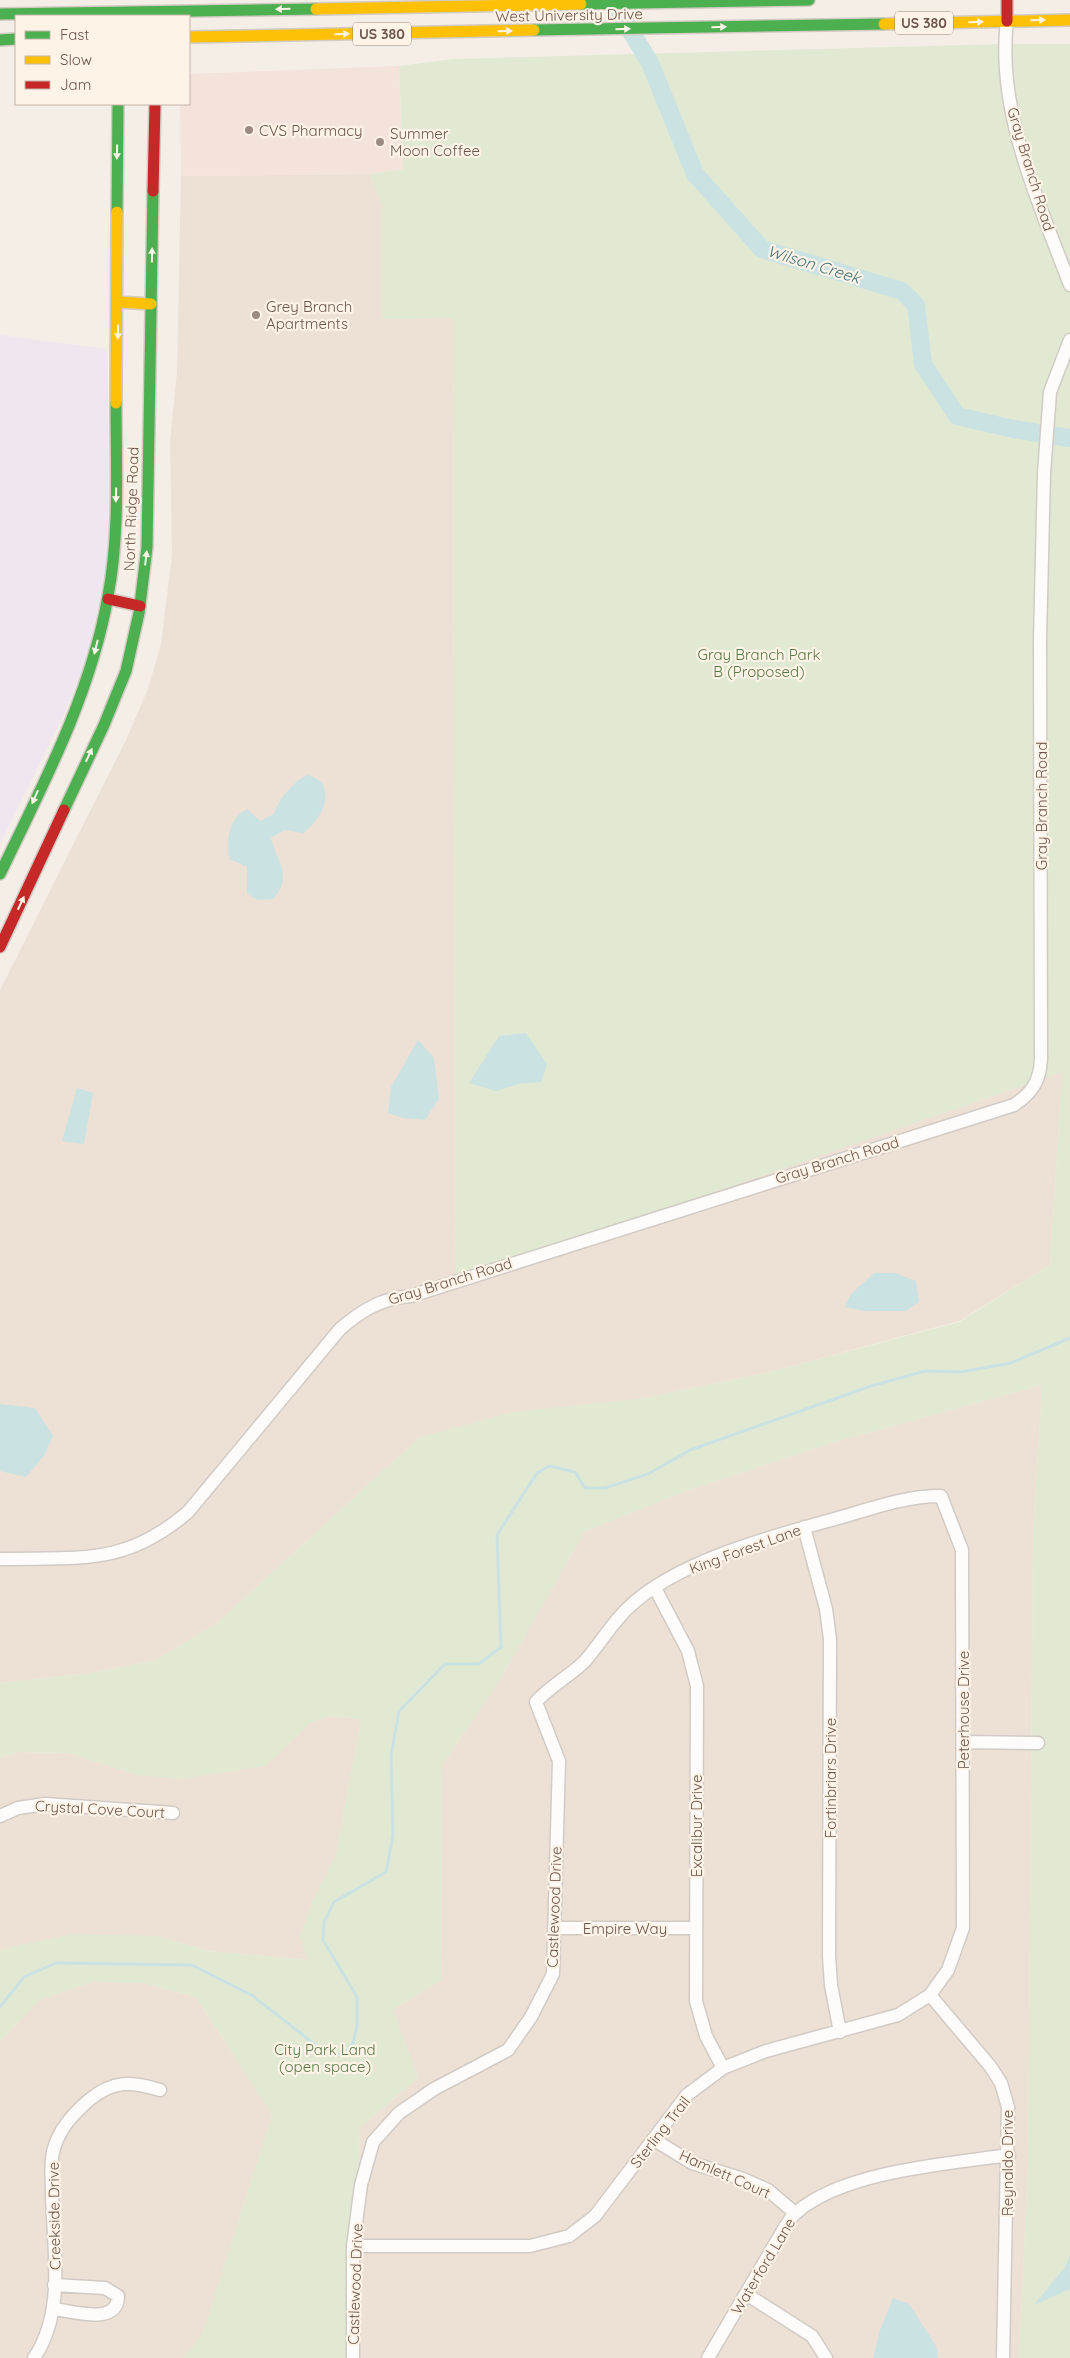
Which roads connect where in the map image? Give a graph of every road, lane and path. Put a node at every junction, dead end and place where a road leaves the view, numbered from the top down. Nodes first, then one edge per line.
1 (119, 0) edge
2 (809, 0) edge
3 (1007, 0) edge
4 (156, 9) edge
5 (0, 14) edge
6 (119, 14) edge
7 (1070, 20) edge
8 (1007, 21) junction
9 (190, 37) edge
10 (0, 40) edge
11 (15, 40) edge
12 (118, 105) edge
13 (155, 105) edge
14 (1070, 284) edge
15 (118, 302) junction
16 (151, 304) junction
17 (1070, 340) edge
18 (108, 599) junction
19 (140, 606) junction
20 (0, 874) edge
21 (0, 947) edge
22 (941, 1496) joint
23 (804, 1527) junction
24 (0, 1560) edge
25 (655, 1588) junction
26 (536, 1702) joint
27 (963, 1742) junction
28 (1038, 1743) dead end
29 (173, 1813) dead end
30 (0, 1816) edge
31 (554, 1928) junction
32 (696, 1928) junction
33 (963, 1928) joint
34 (930, 1995) junction
35 (840, 2032) junction
36 (723, 2068) junction
37 (160, 2090) dead end
38 (653, 2139) junction
39 (1009, 2155) junction
40 (795, 2212) junction
41 (353, 2246) junction
42 (54, 2285) junction
43 (746, 2294) junction
44 (54, 2309) junction
45 (34, 2358) edge
46 (353, 2358) edge
47 (708, 2358) edge
48 (826, 2358) edge
49 (1003, 2358) edge

1 - 6 main road
2 -> 4 main road, West University Drive / US 380
3 - 8 main road
4 - 6 main road, West University Drive / US 380
5 - 6 main road, West University Drive / US 380
8 -> 7 main road, West University Drive / US 380
9 -> 8 main road, West University Drive / US 380
8 - 14 street, Gray Branch Road
10 - 11 main road
12 -> 15 main road, North Ridge Road
16 -> 13 main road, North Ridge Road
15 - 16 main road
15 -> 18 main road, North Ridge Road
19 -> 16 main road, North Ridge Road
17 - 24 street, Gray Branch Road
18 - 19 main road
18 -> 20 main road, North Ridge Road
21 -> 19 main road, North Ridge Road
22 - 23 street, King Forest Lane
22 - 27 street, Peterhouse Drive
23 - 25 street, King Forest Lane
23 - 35 street, Fortinbriars Drive
25 - 26 street, King Forest Lane
25 - 32 street, Excalibur Drive
26 - 31 street, Castlewood Drive
27 - 28 street
27 - 33 street, Peterhouse Drive
29 - 30 street, Crystal Cove Court
31 - 32 street, Empire Way
31 - 41 street, Castlewood Drive
32 - 36 street, Excalibur Drive
33 - 34 street, Sterling Trail
34 - 35 street, Sterling Trail
34 - 39 street, Reynaldo Drive
35 - 36 street, Sterling Trail
36 - 38 street, Sterling Trail
37 - 42 street, Creekside Drive
38 - 40 street, Hamlett Court
38 - 41 street, Sterling Trail
39 - 40 street, Waterford Lane
39 - 49 street, Reynaldo Drive
40 - 43 street, Waterford Lane
41 - 46 street, Castlewood Drive
42 - 44 street, Creekside Drive
42 - 44 street
43 - 47 street, Waterford Lane
43 - 48 street
44 - 45 street, Creekside Drive

